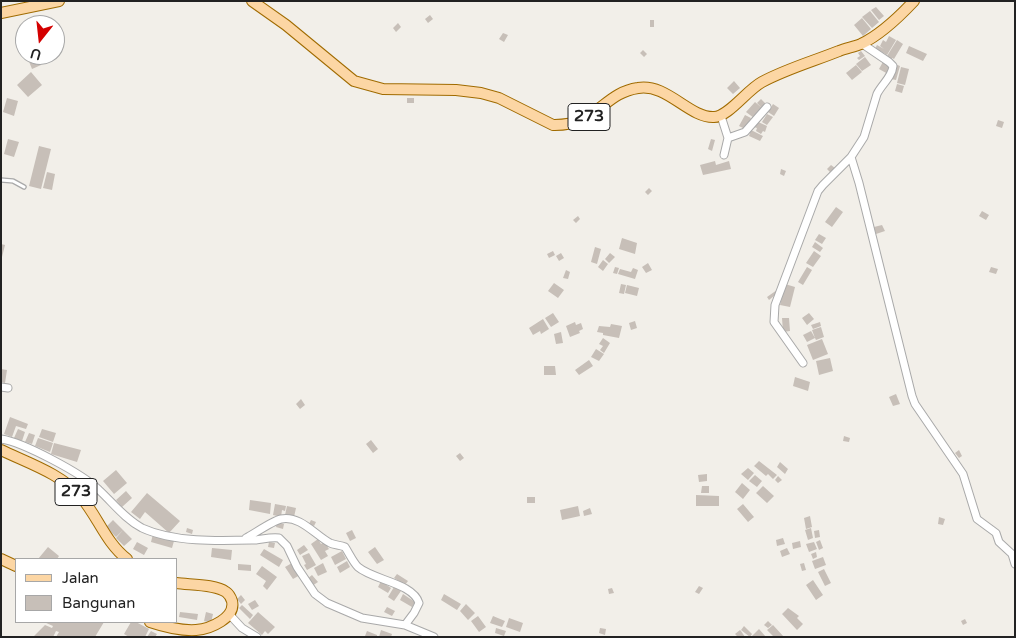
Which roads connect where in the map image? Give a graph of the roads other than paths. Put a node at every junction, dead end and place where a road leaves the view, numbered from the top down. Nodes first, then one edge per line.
1 (59, 1) edge
2 (252, 1) edge
3 (914, 1) edge
4 (1, 13) edge
5 (862, 43) junction
6 (767, 107) dead end
7 (721, 116) junction
8 (728, 138) junction
9 (724, 155) dead end
10 (852, 157) junction
11 (1, 180) edge
12 (24, 187) dead end
13 (803, 363) dead end
14 (1, 439) edge
15 (1, 450) edge
16 (244, 539) junction
17 (126, 558) edge
18 (1, 559) edge
19 (1015, 564) edge
20 (15, 566) edge
21 (178, 583) edge
22 (229, 614) junction
23 (154, 623) edge
24 (405, 625) junction
25 (432, 636) edge
26 (257, 637) edge

1 - 4 main road
2 - 7 main road, 273
3 - 5 main road
5 - 7 main road
5 - 10 street
6 - 8 street
7 - 8 street
8 - 9 street
10 - 13 street
10 - 19 street
11 - 12 lane
14 - 16 street
15 - 17 main road, 273
16 - 24 street
16 - 24 street
18 - 20 main road
21 - 22 main road
22 - 23 main road
22 - 26 street
24 - 25 street

